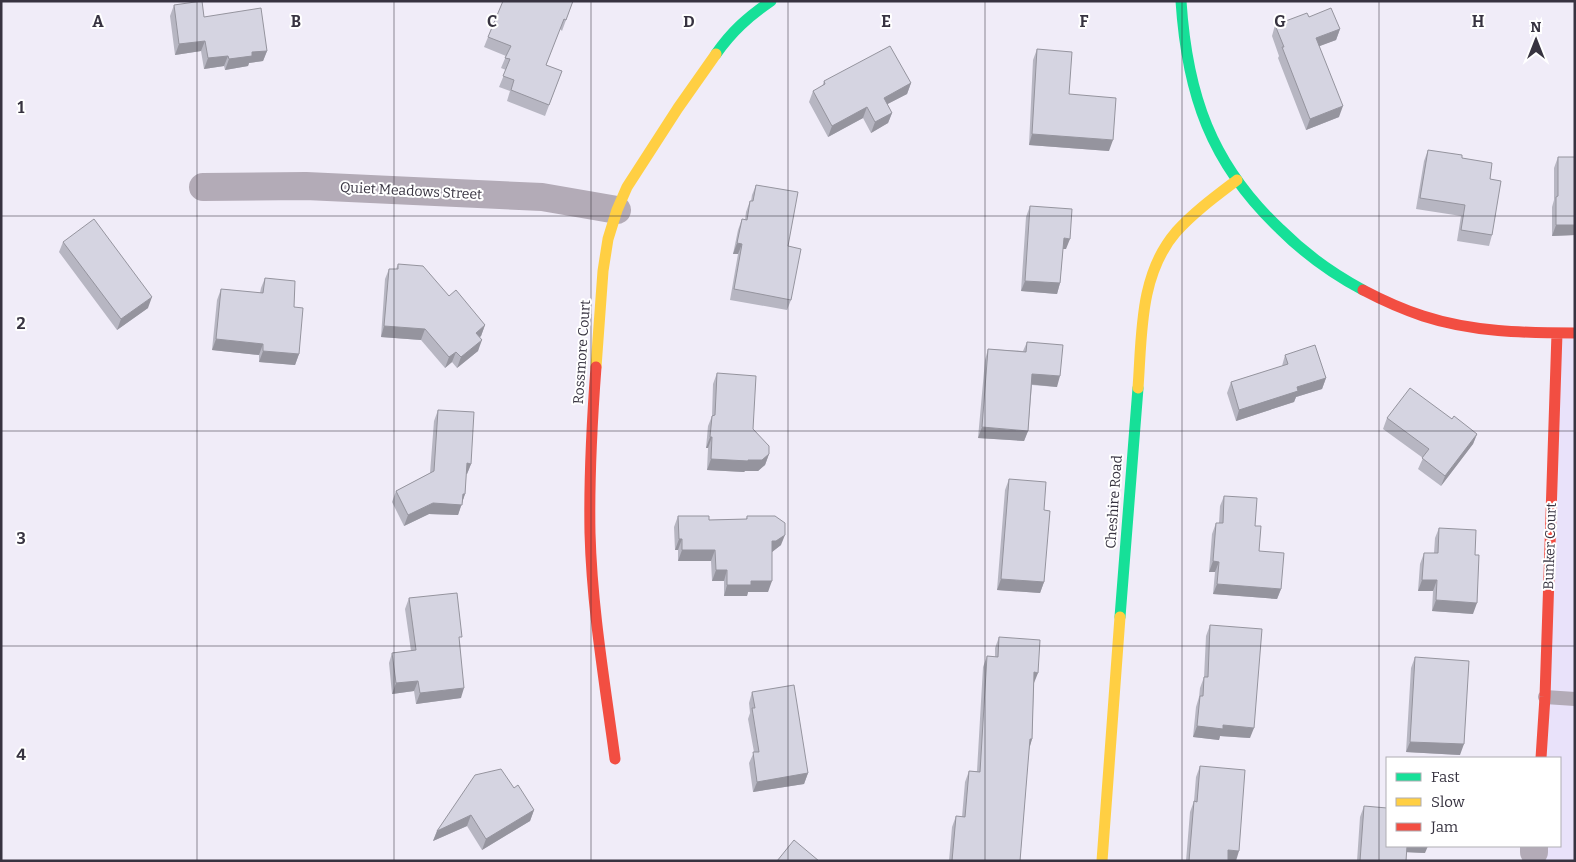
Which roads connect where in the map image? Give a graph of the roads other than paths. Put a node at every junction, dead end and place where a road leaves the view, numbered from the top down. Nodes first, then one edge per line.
1 (771, 1) edge
2 (1181, 1) edge
3 (1236, 180) junction
4 (203, 187) dead end
5 (617, 210) junction
6 (1557, 333) junction
7 (1575, 333) edge
8 (1545, 697) junction
9 (1575, 698) edge
10 (1541, 757) edge
11 (614, 760) dead end
12 (1102, 861) edge

1 - 5 street, Rossmore Court
2 - 3 street
3 - 6 street
3 - 12 street, Cheshire Road
4 - 5 street, Quiet Meadows Street
5 - 11 street, Rossmore Court
6 - 7 street
6 - 8 street, Bunker Court
8 - 9 lane
8 - 10 street, Bunker Court

